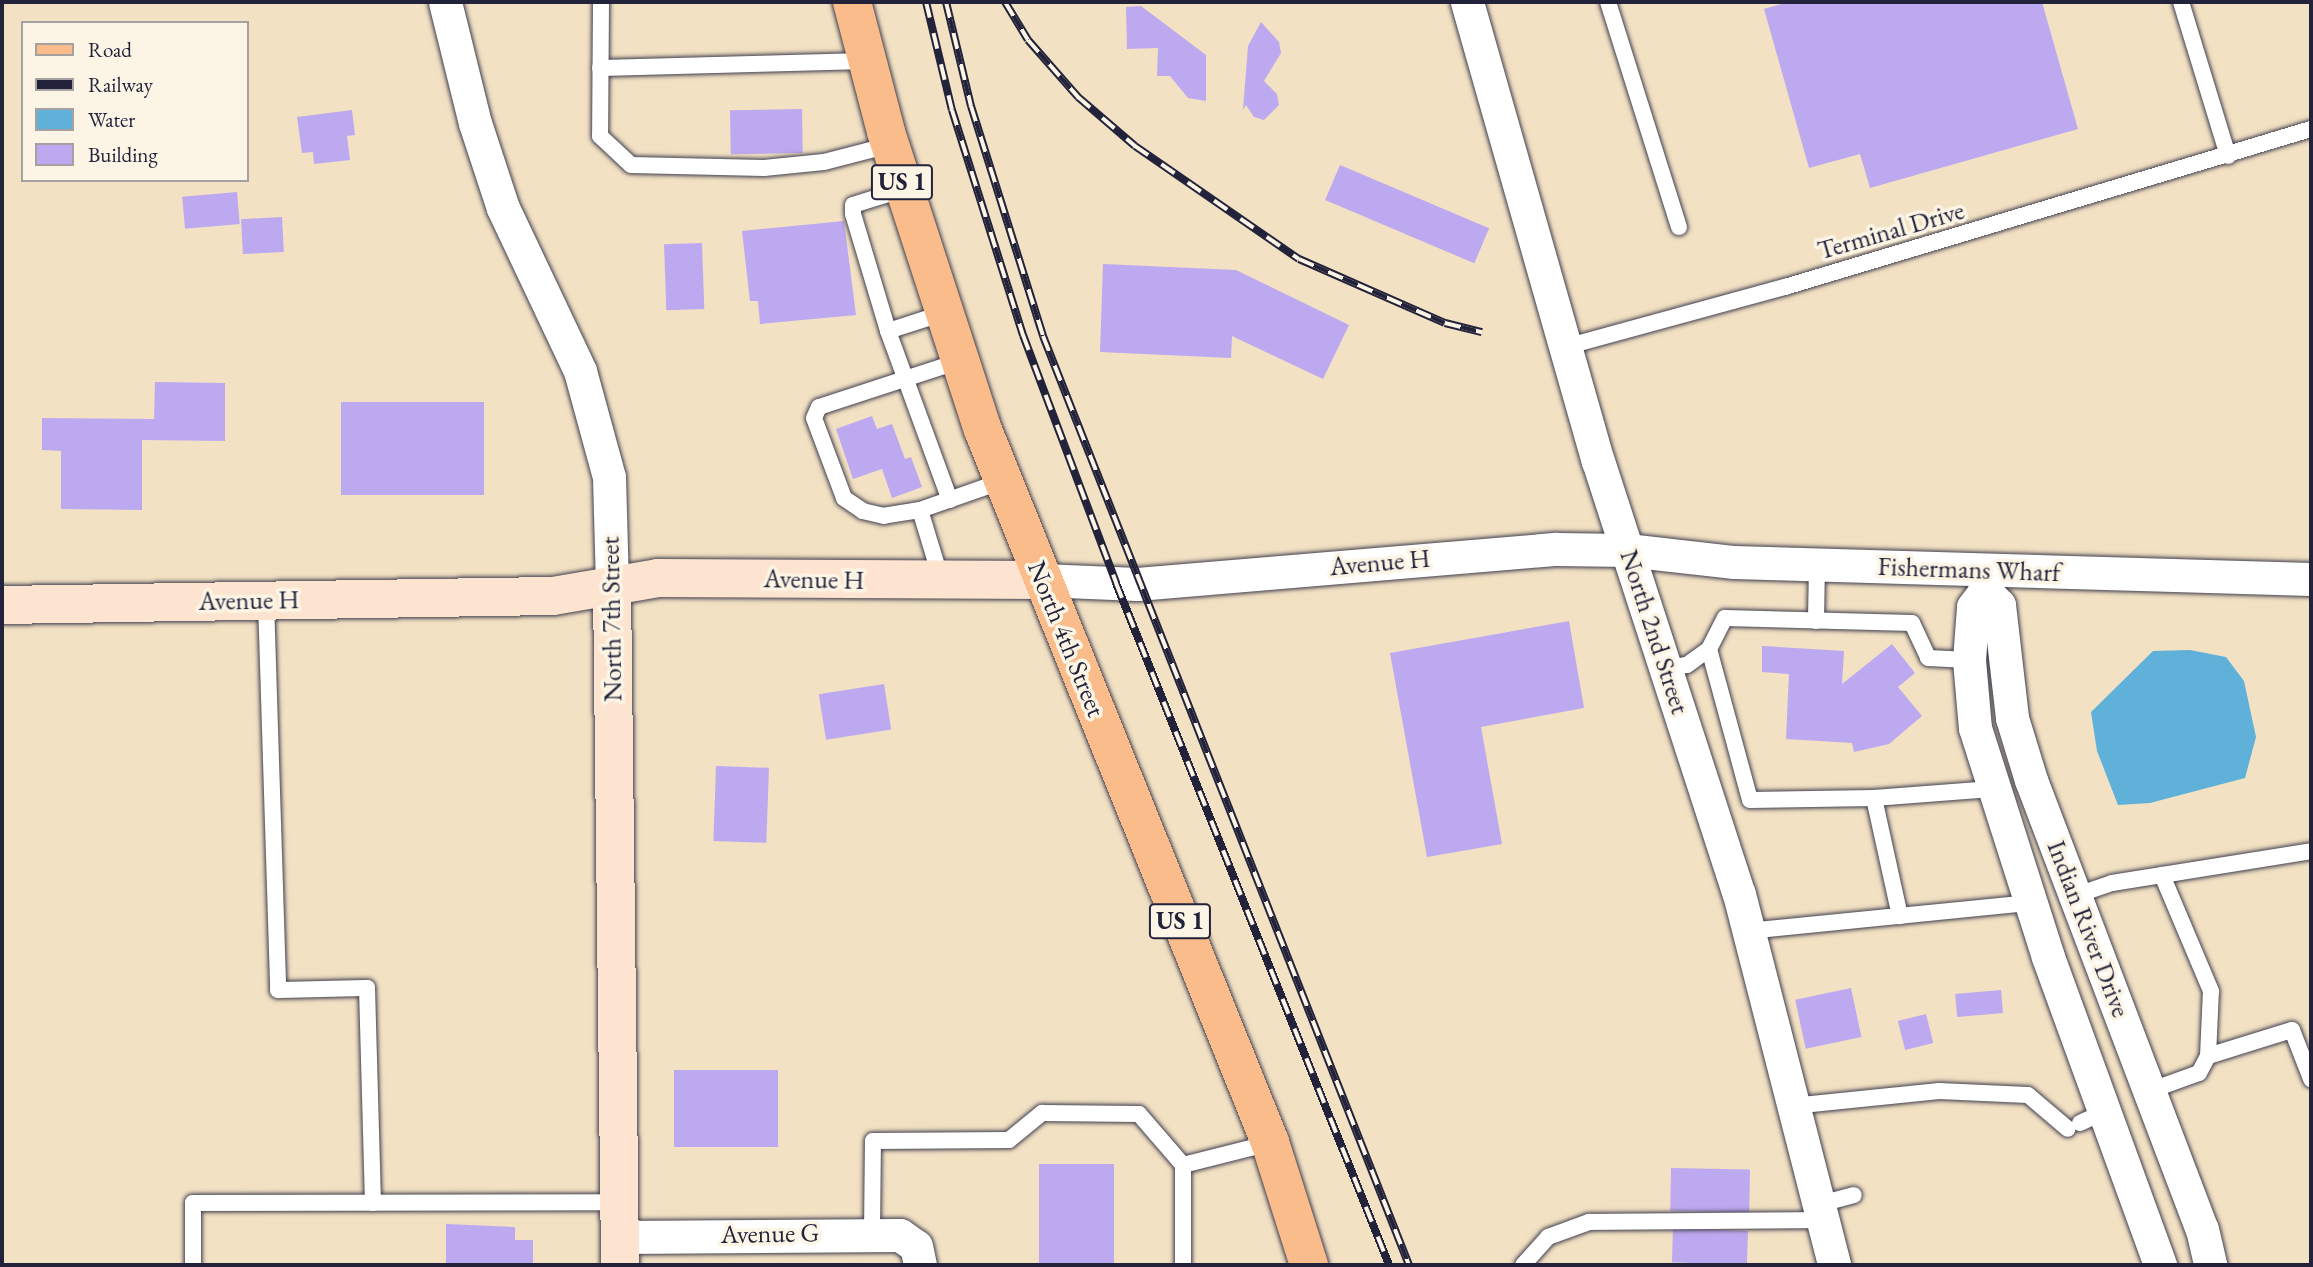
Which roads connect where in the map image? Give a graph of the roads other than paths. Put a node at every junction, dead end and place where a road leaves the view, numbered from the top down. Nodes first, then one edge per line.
1 (445, 2) edge
2 (601, 2) edge
3 (852, 2) edge
4 (1467, 2) edge
5 (1608, 2) edge
6 (2181, 2) edge
7 (867, 61) junction
8 (600, 68) junction
9 (2311, 129) edge
10 (890, 145) junction
11 (2228, 156) junction
12 (904, 189) junction
13 (1679, 227) dead end
14 (944, 313) junction
15 (888, 331) junction
16 (1565, 347) junction
17 (960, 361) junction
18 (905, 379) junction
19 (1003, 481) junction
20 (950, 500) junction
21 (919, 510) junction
22 (1627, 550) junction
23 (1817, 565) junction
24 (2311, 579) edge
25 (1042, 580) junction
26 (942, 581) junction
27 (1984, 582) junction
28 (612, 587) junction
29 (266, 601) junction
30 (2, 605) edge
31 (1816, 621) junction
32 (1709, 649) junction
33 (1969, 660) junction
34 (1667, 668) junction
35 (1992, 789) junction
36 (1874, 798) junction
37 (2311, 851) edge
38 (2162, 875) junction
39 (2077, 894) junction
40 (2030, 903) junction
41 (1900, 916) junction
42 (1748, 931) junction
43 (2208, 1056) junction
44 (2311, 1079) edge
45 (2149, 1091) junction
46 (1793, 1106) junction
47 (2084, 1122) junction
48 (1270, 1142) junction
49 (1183, 1165) junction
50 (1854, 1195) dead end
51 (373, 1203) junction
52 (1819, 1213) junction
53 (872, 1233) junction
54 (620, 1235) edge
55 (918, 1256) edge
56 (193, 1265) edge
57 (1183, 1265) edge
58 (1309, 1265) edge
59 (1523, 1265) edge
60 (1834, 1265) edge
61 (2160, 1265) edge
62 (2210, 1265) edge

1 - 28 street, North 7th Street
2 - 8 lane
3 - 7 main road, North 4th Street / US 1
4 - 16 street, North 2nd Street
5 - 13 lane
6 - 11 lane
7 - 8 lane
7 - 10 main road, North 4th Street / US 1
8 - 10 lane
9 - 11 lane, Terminal Drive
10 - 12 main road, North 4th Street / US 1
11 - 16 lane, Terminal Drive
12 - 14 main road, North 4th Street / US 1
12 - 15 lane
14 - 15 lane
14 - 17 main road, North 4th Street / US 1
15 - 18 lane
16 - 22 street, North 2nd Street
17 - 18 lane
17 - 19 main road, North 4th Street / US 1
18 - 20 lane
18 - 21 lane
19 - 20 lane
19 - 25 main road, North 4th Street / US 1
20 - 21 lane
21 - 26 lane
22 - 23 street, Fishermans Wharf
22 - 25 street, Avenue H
22 - 34 street, North 2nd Street
23 - 27 street, Fishermans Wharf
23 - 31 lane
24 - 27 street, Fishermans Wharf
25 - 26 street, Avenue H
25 - 48 main road, North 4th Street / US 1
26 - 28 street, Avenue H
27 - 33 street, Indian River Drive
27 - 39 street, Indian River Drive
28 - 29 street, Avenue H
28 - 54 street, North 7th Street
29 - 30 street, Avenue H
29 - 51 lane
31 - 32 lane
31 - 33 lane
32 - 34 lane
32 - 36 lane
33 - 35 street, Indian River Drive
34 - 42 street, North 2nd Street
35 - 36 lane
35 - 40 street, Indian River Drive
36 - 41 lane
37 - 38 lane
38 - 39 lane
38 - 43 lane
39 - 45 street, Indian River Drive
40 - 41 lane
40 - 47 street, Indian River Drive
41 - 42 lane
42 - 46 street, North 2nd Street
43 - 44 lane
43 - 45 lane
45 - 62 street, Indian River Drive
46 - 47 lane
46 - 52 street, North 2nd Street
47 - 61 street, Indian River Drive
48 - 49 lane
48 - 58 main road, North 4th Street / US 1
49 - 53 lane
49 - 57 lane
50 - 52 lane
51 - 54 lane
51 - 56 lane
52 - 59 lane
52 - 60 street, North 2nd Street
53 - 54 street, Avenue G
53 - 55 street, Avenue G

